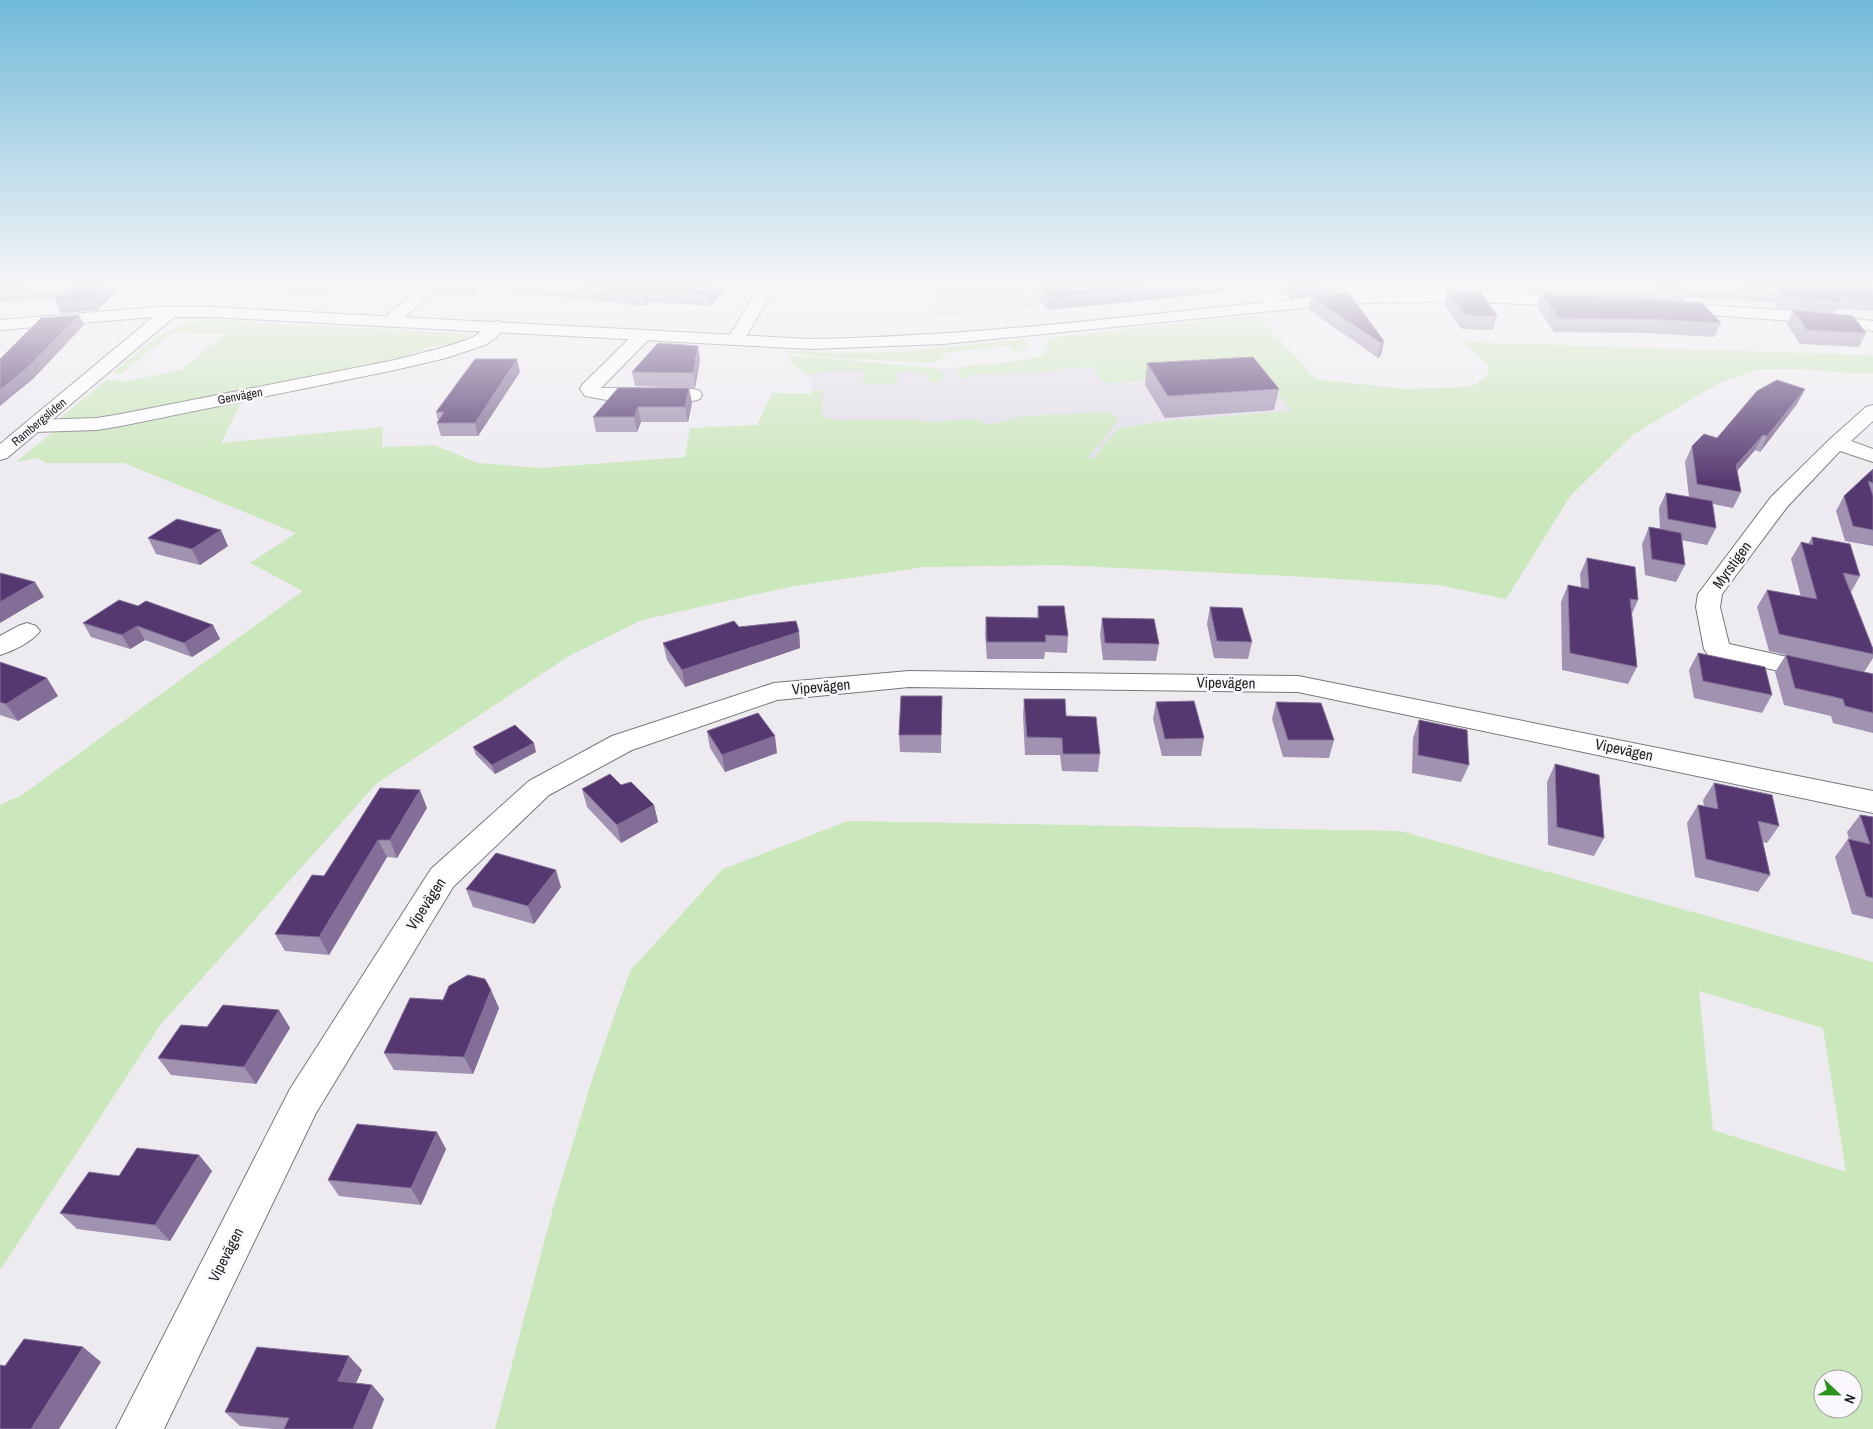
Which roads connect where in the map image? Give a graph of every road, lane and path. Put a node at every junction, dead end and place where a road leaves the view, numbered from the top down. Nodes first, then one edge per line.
1 (125, 350) edge
2 (455, 350) edge
3 (628, 350) edge
4 (693, 395) dead end
5 (1873, 411) edge
6 (35, 426) junction
7 (1837, 443) junction
8 (0, 454) edge
9 (1873, 456) edge
10 (27, 631) dead end
11 (0, 647) edge
12 (1873, 684) edge
13 (1873, 802) edge
14 (139, 1429) edge

1 - 6 street, Rambergsliden
2 - 6 street, Genvägen
3 - 4 street
5 - 7 street, Myrstigen
6 - 8 street, Rambergsliden
7 - 9 street
7 - 12 street, Myrstigen
10 - 11 street
13 - 14 street, Vipevägen

